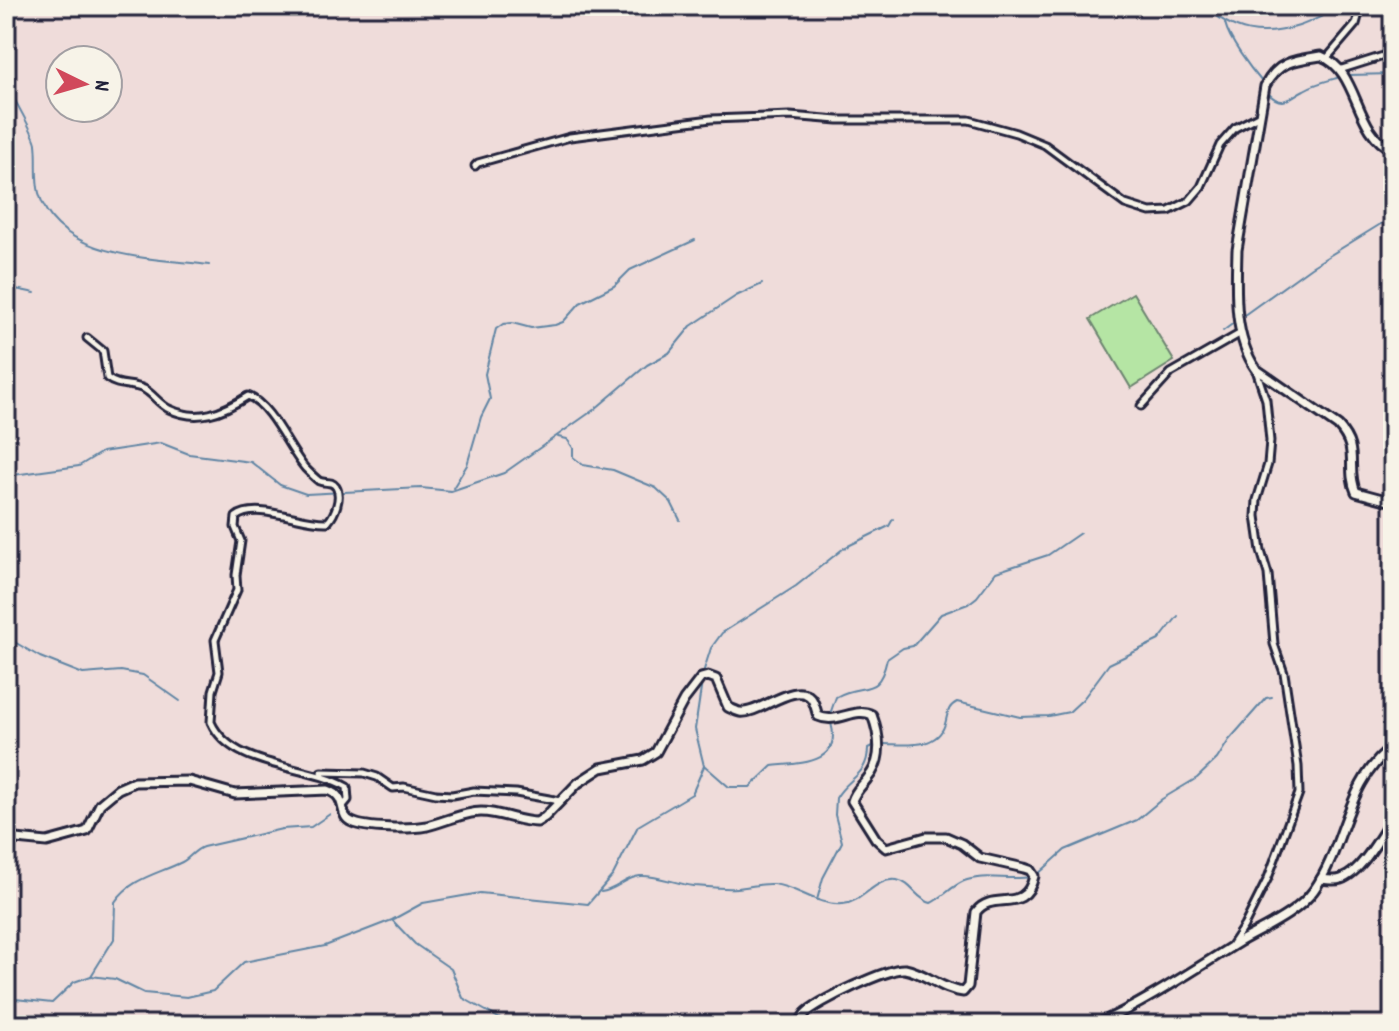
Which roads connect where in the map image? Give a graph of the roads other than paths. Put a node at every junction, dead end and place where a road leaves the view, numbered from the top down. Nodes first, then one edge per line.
1 (1361, 6) edge
2 (1393, 53) edge
3 (1327, 58) junction
4 (1339, 70) junction
5 (1262, 114) junction
6 (1393, 150) edge
7 (475, 166) dead end
8 (1241, 333) junction
9 (87, 338) dead end
10 (1256, 369) junction
11 (1141, 406) dead end
12 (1393, 502) edge
13 (1393, 747) edge
14 (315, 772) junction
15 (561, 801) junction
16 (343, 807) junction
17 (1393, 817) edge
18 (6, 838) edge
19 (1321, 879) junction
20 (1229, 948) junction
21 (799, 1025) edge
22 (1095, 1025) edge

1 - 3 street
2 - 4 street
3 - 4 street
3 - 5 street
4 - 6 street
5 - 7 street
5 - 8 street
8 - 10 street
8 - 11 street
9 - 14 street
10 - 12 street
10 - 20 street
13 - 19 street
14 - 15 street
14 - 16 street
15 - 16 street
15 - 21 street
16 - 18 street
17 - 19 street
19 - 20 street
20 - 22 street

